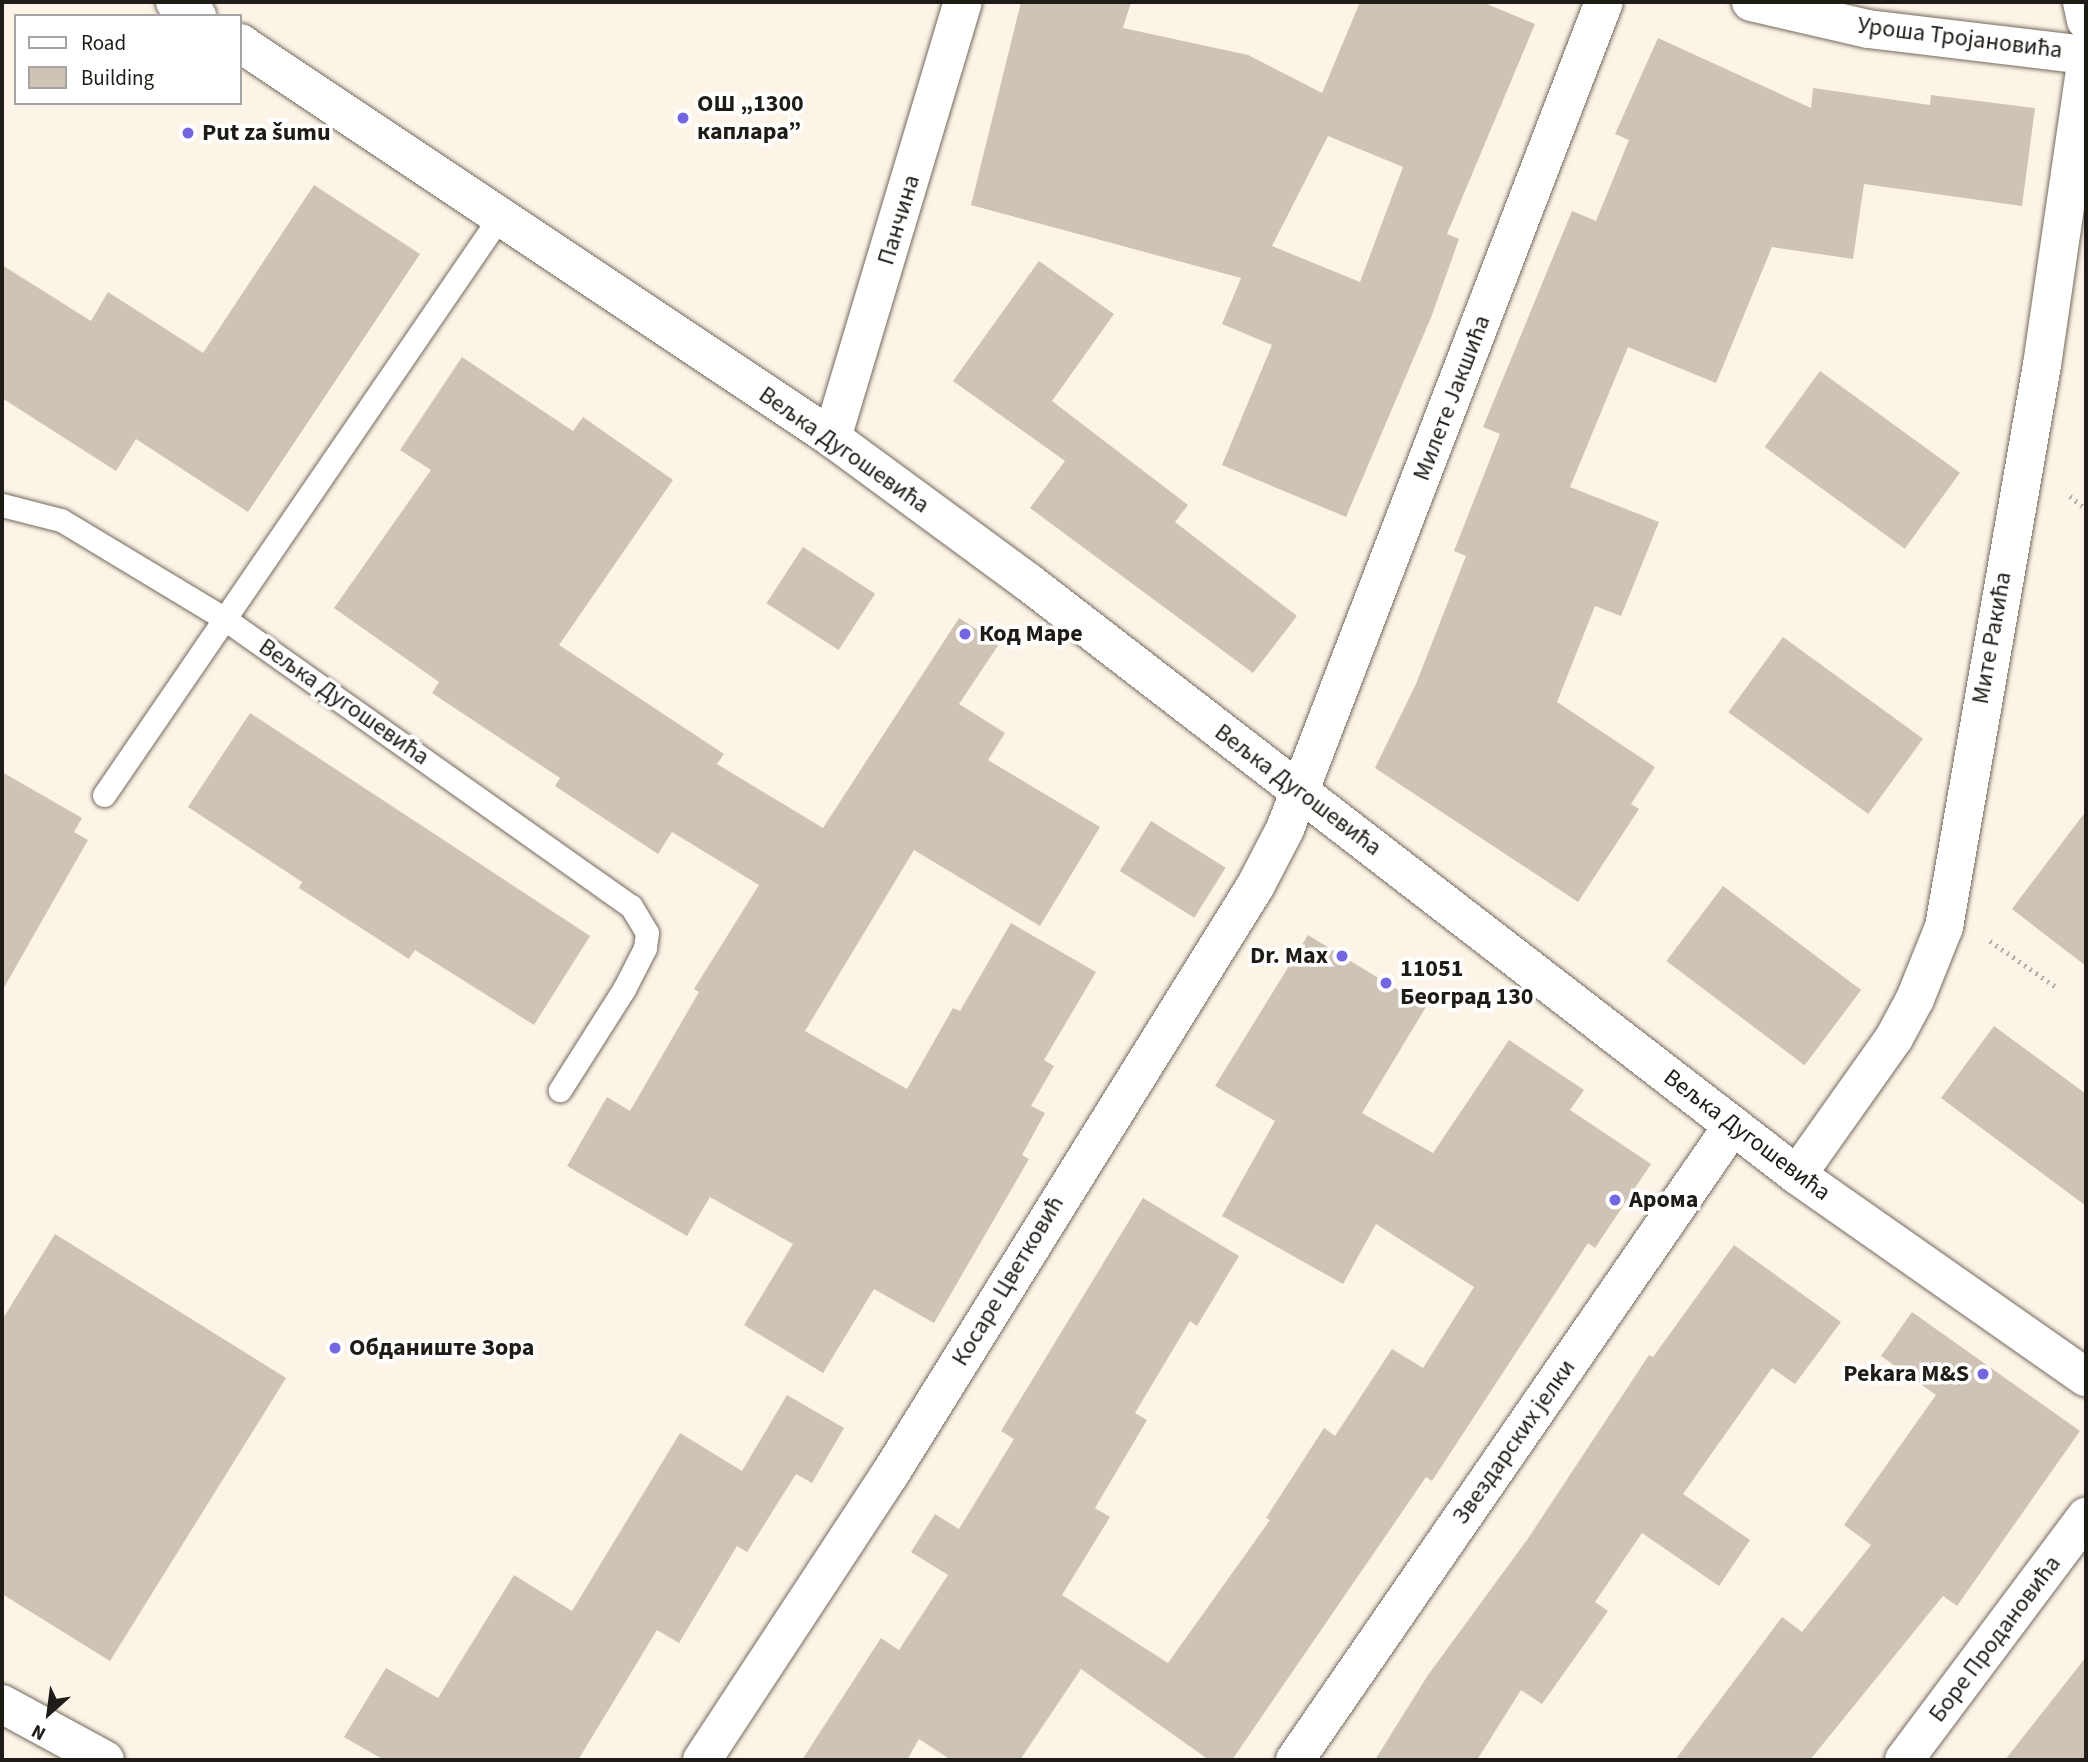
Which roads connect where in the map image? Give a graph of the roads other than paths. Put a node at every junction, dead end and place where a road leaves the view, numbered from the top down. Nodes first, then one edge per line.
1 (175, 2) edge
2 (963, 2) edge
3 (1604, 2) edge
4 (1751, 2) edge
5 (2082, 2) edge
6 (194, 14) edge
7 (2086, 20) edge
8 (242, 44) edge
9 (2086, 55) edge
10 (2086, 62) edge
11 (501, 215) junction
12 (832, 438) junction
13 (2, 505) edge
14 (225, 618) junction
15 (1302, 794) junction
16 (104, 795) dead end
17 (560, 1090) dead end
18 (1733, 1125) junction
19 (1797, 1175) junction
20 (2086, 1377) edge
21 (2086, 1517) edge
22 (2, 1704) edge
23 (105, 1760) edge
24 (702, 1760) edge
25 (1295, 1760) edge
26 (1904, 1760) edge

1 - 6 street
2 - 12 street, Панчина
3 - 15 street, Милете Јакшића
4 - 9 street, Уроша Тројановића
5 - 7 street
8 - 11 street, Вељка Дугошевића
10 - 19 street, Мите Ракића
11 - 12 street, Вељка Дугошевића
11 - 14 lane
12 - 15 street, Вељка Дугошевића
13 - 14 lane, Вељка Дугошевића
14 - 16 lane
14 - 17 lane, Вељка Дугошевића
15 - 18 street, Вељка Дугошевића
15 - 24 street, Косаре Цветковић
18 - 19 street, Вељка Дугошевића
18 - 25 street, Звездарских јелки
19 - 20 street, Вељка Дугошевића
21 - 26 street, Боре Продановића
22 - 23 street

